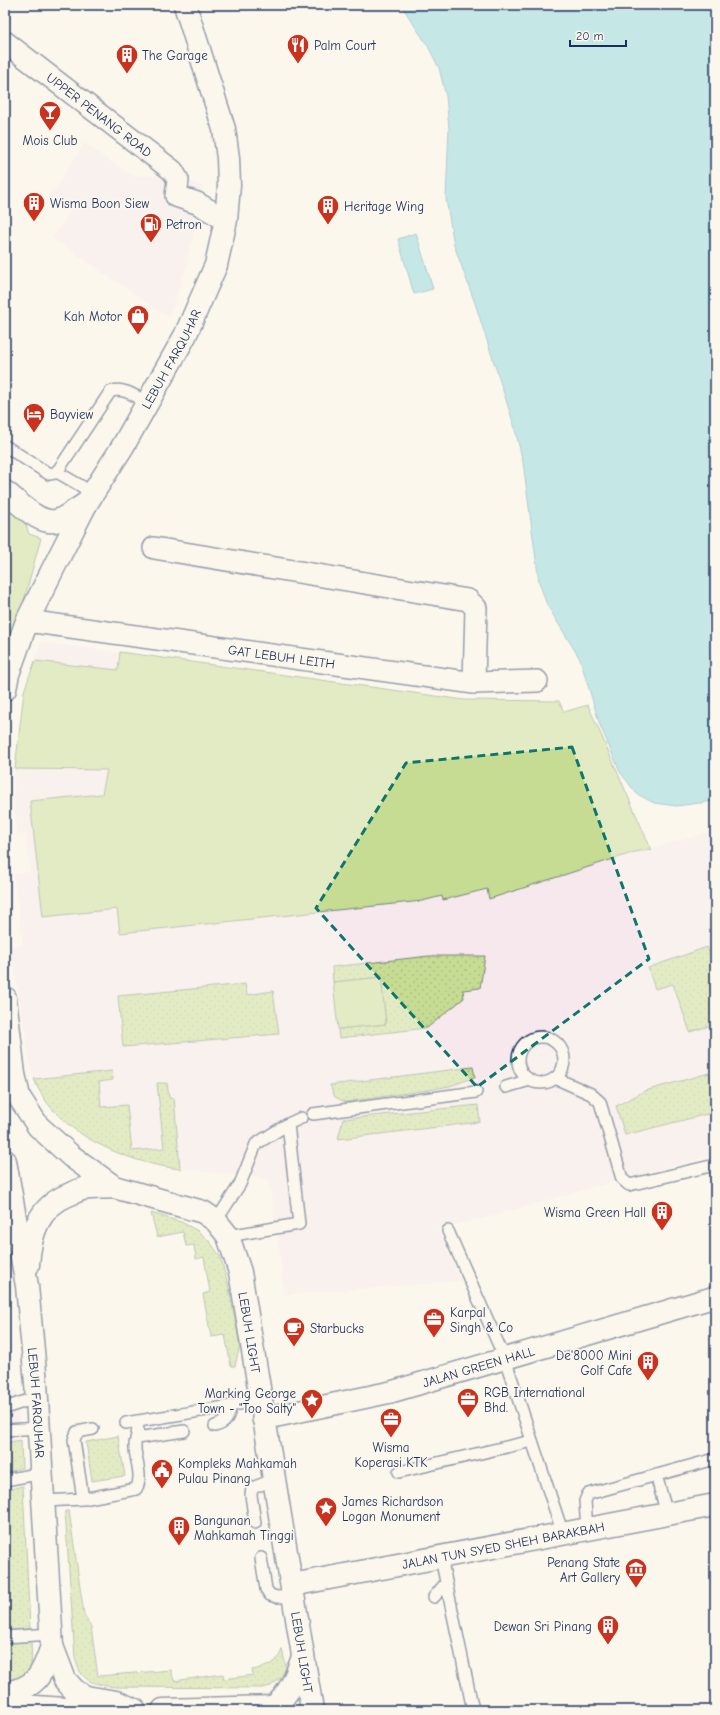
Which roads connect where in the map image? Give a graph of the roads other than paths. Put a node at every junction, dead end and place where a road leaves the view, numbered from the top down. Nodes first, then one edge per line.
1 (185, 5) edge
2 (5, 42) edge
3 (226, 220) junction
4 (148, 402) junction
5 (5, 446) edge
6 (57, 472) junction
7 (5, 492) edge
8 (90, 498) junction
9 (154, 548) dead end
10 (27, 621) junction
11 (538, 681) dead end
12 (474, 683) junction
13 (5, 689) edge
14 (5, 998) edge
15 (555, 1078) junction
16 (530, 1080) junction
17 (506, 1086) dead end
18 (476, 1092) dead end
19 (313, 1114) dead end
20 (301, 1118) dead end
21 (288, 1124) junction
22 (5, 1161) edge
23 (715, 1165) edge
24 (114, 1187) junction
25 (222, 1229) junction
26 (448, 1232) dead end
27 (27, 1286) junction
28 (715, 1297) edge
29 (506, 1359) junction
30 (38, 1397) junction
31 (231, 1406) junction
32 (5, 1408) edge
33 (262, 1409) junction
34 (215, 1426) dead end
35 (40, 1428) junction
36 (93, 1428) dead end
37 (5, 1430) edge
38 (184, 1431) dead end
39 (137, 1438) junction
40 (532, 1441) junction
41 (715, 1459) edge
42 (399, 1472) dead end
43 (43, 1473) junction
44 (656, 1475) junction
45 (5, 1480) edge
46 (273, 1480) junction
47 (83, 1499) junction
48 (45, 1501) junction
49 (715, 1505) edge
50 (667, 1514) junction
51 (255, 1523) dead end
52 (588, 1530) junction
53 (563, 1534) junction
54 (261, 1558) dead end
55 (440, 1558) junction
56 (446, 1583) junction
57 (293, 1590) junction
58 (434, 1597) dead end
59 (5, 1637) edge
60 (52, 1640) junction
61 (304, 1654) junction
62 (5, 1693) edge
63 (5, 1705) edge
64 (276, 1709) edge
65 (81, 1710) edge
66 (135, 1710) edge
67 (163, 1710) edge
68 (312, 1710) edge
69 (473, 1710) edge

1 - 3 main road, LEBUH FARQUHAR
2 - 3 street, UPPER PENANG ROAD
3 - 4 main road, LEBUH FARQUHAR
4 - 6 lane
4 - 8 main road, LEBUH FARQUHAR
5 - 6 lane
6 - 8 lane
7 - 8 main road
8 - 10 main road, LEBUH FARQUHAR
9 - 12 street
10 - 12 street, GAT LEBUH LEITH
10 - 13 main road, LEBUH FARQUHAR
11 - 12 street, GAT LEBUH LEITH
14 - 24 main road
15 - 16 lane
15 - 16 lane
15 - 23 lane
16 - 17 lane
18 - 19 lane
20 - 21 lane
21 - 25 lane
21 - 25 lane
22 - 27 main road, LEBUH FARQUHAR
24 - 25 main road
24 - 27 main road
25 - 33 main road, LEBUH LIGHT
26 - 29 lane
27 - 30 main road, LEBUH FARQUHAR
28 - 29 street, JALAN GREEN HALL
29 - 33 street, JALAN GREEN HALL
29 - 40 lane
30 - 32 lane
30 - 35 main road, LEBUH FARQUHAR
31 - 33 lane
31 - 34 lane
31 - 39 lane
33 - 46 main road, LEBUH LIGHT
35 - 37 lane
35 - 43 main road, LEBUH FARQUHAR
36 - 47 lane
38 - 39 lane
39 - 47 lane
40 - 42 lane
40 - 53 lane
41 - 44 lane
43 - 45 lane
43 - 48 main road, LEBUH FARQUHAR
44 - 50 lane
44 - 52 lane
46 - 51 lane
46 - 57 main road, LEBUH LIGHT
47 - 48 lane
48 - 60 main road, LEBUH FARQUHAR
49 - 50 main road, JALAN TUN SYED SHEH BARAKBAH
50 - 52 main road, JALAN TUN SYED SHEH BARAKBAH
52 - 53 main road, JALAN TUN SYED SHEH BARAKBAH
53 - 55 main road, JALAN TUN SYED SHEH BARAKBAH
54 - 57 lane
55 - 56 lane
55 - 57 main road, JALAN TUN SYED SHEH BARAKBAH
56 - 58 lane
56 - 69 lane
57 - 61 main road, LEBUH LIGHT
59 - 60 lane
60 - 62 main road, LEBUH FARQUHAR
60 - 66 main road, LEBUH FARQUHAR
61 - 64 main road
61 - 68 main road, LEBUH LIGHT
63 - 65 main road
64 - 67 main road

